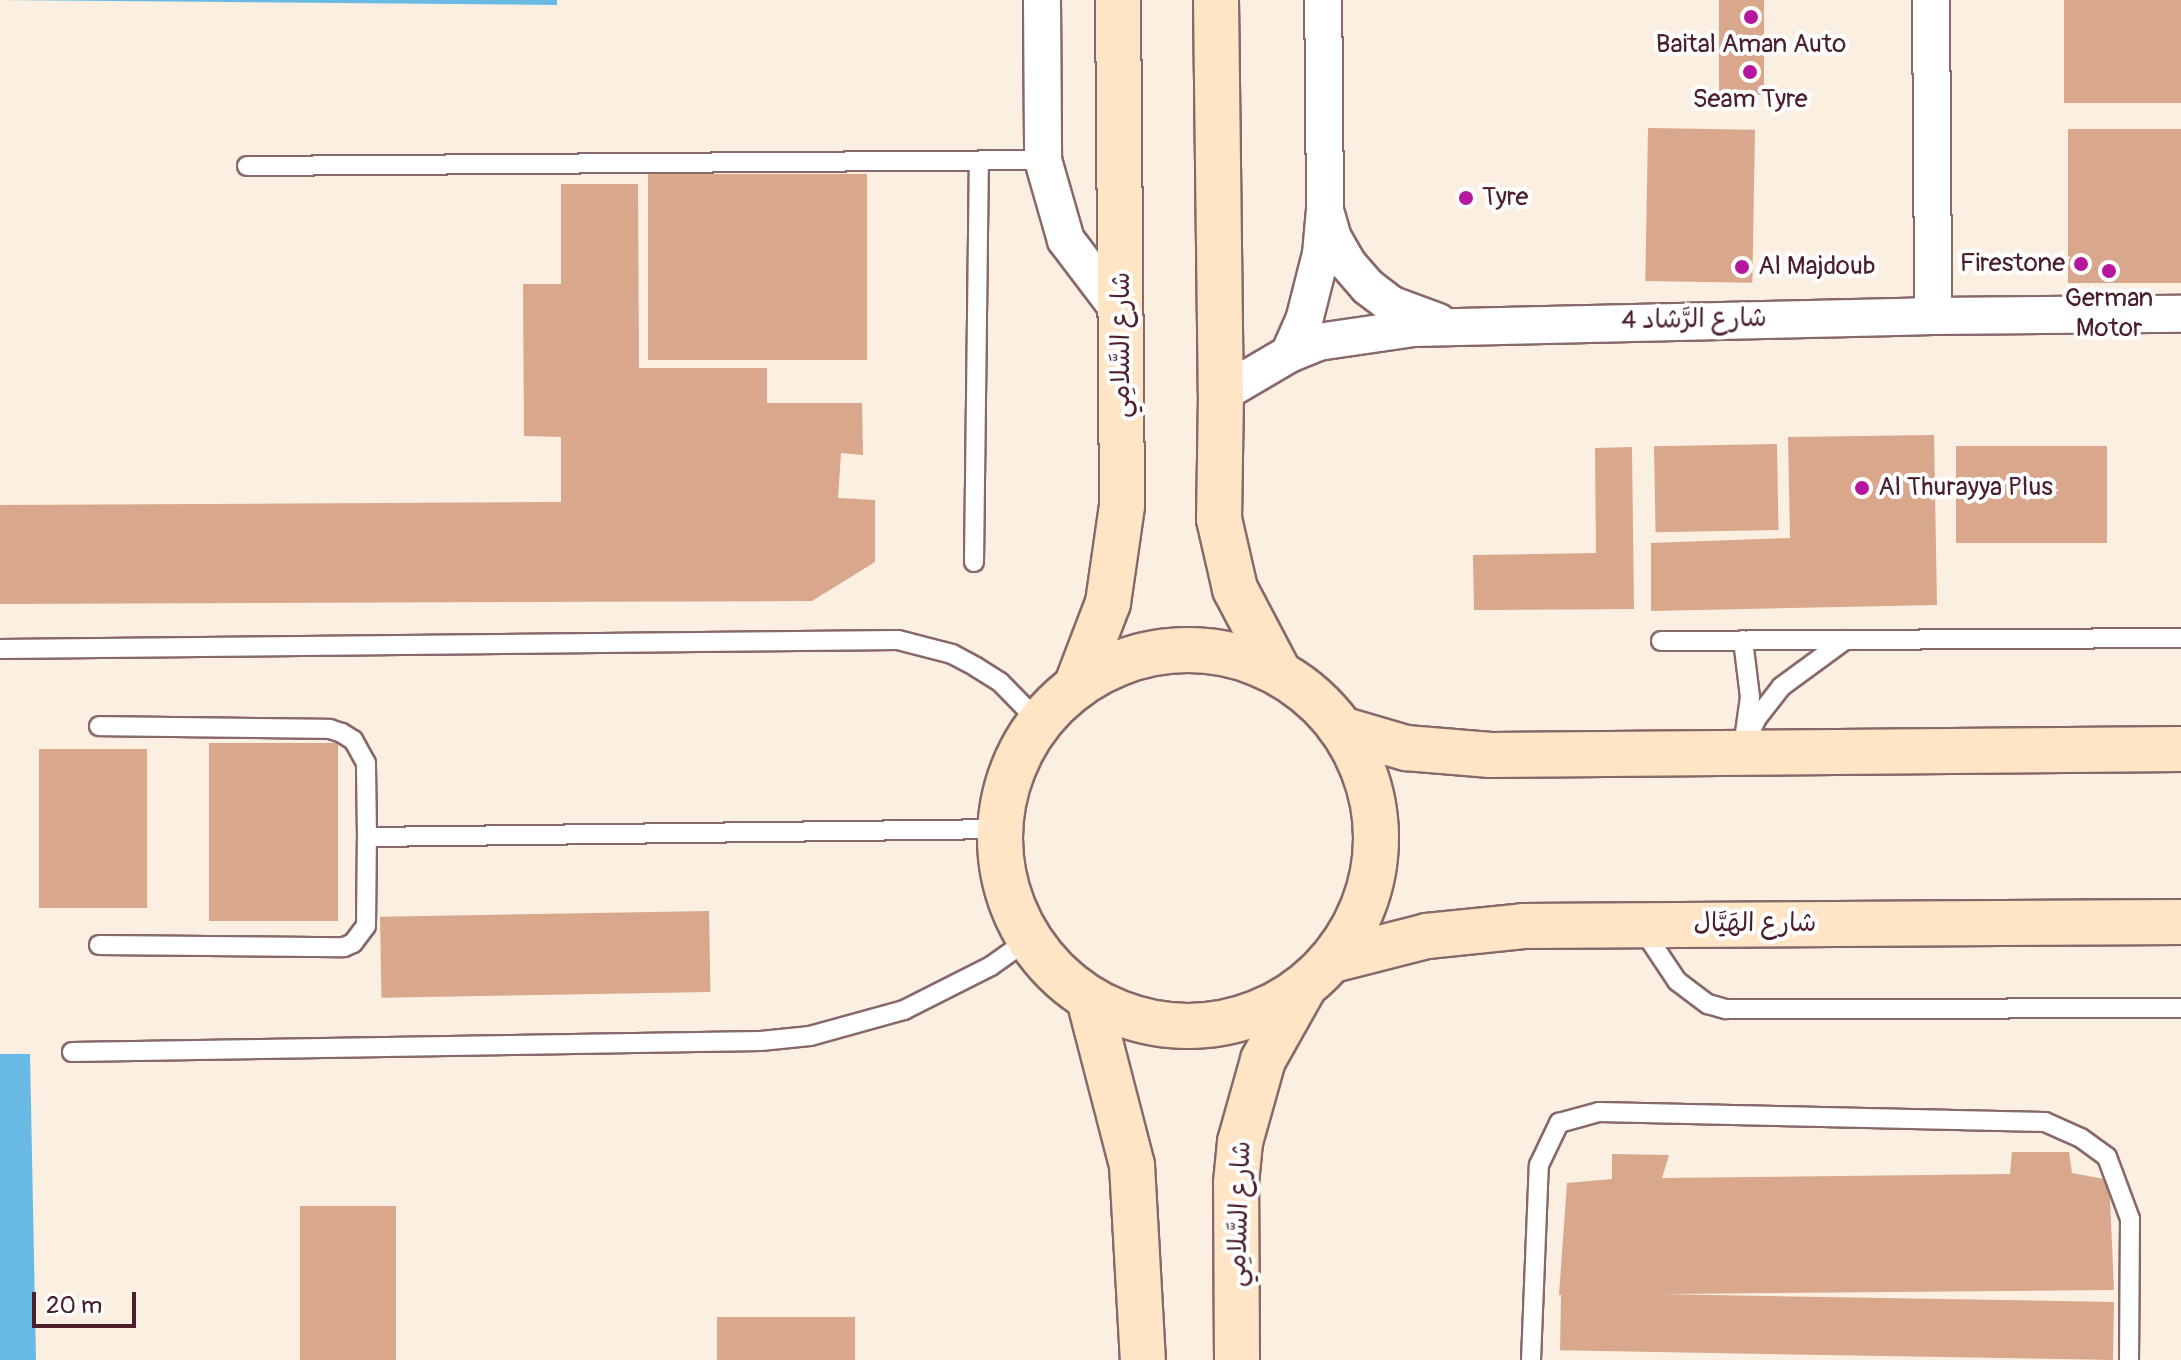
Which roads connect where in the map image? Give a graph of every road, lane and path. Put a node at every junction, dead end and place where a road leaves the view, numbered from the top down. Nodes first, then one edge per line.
1 (1042, 0) edge
2 (1118, 0) edge
3 (1216, 0) edge
4 (1323, 0) edge
5 (1931, 0) edge
6 (1043, 160) junction
7 (979, 161) junction
8 (247, 166) dead end
9 (1325, 209) junction
10 (2181, 314) edge
11 (1123, 315) junction
12 (1933, 316) junction
13 (1451, 325) junction
14 (1289, 354) junction
15 (1221, 394) junction
16 (974, 562) dead end
17 (2181, 638) edge
18 (1743, 640) junction
19 (1845, 640) junction
20 (1661, 641) dead end
21 (0, 649) edge
22 (1278, 671) junction
23 (1077, 684) junction
24 (1039, 722) junction
25 (99, 726) dead end
26 (1344, 730) junction
27 (2181, 749) edge
28 (1741, 753) junction
29 (1001, 829) junction
30 (367, 837) junction
31 (2181, 922) edge
32 (1639, 925) junction
33 (1029, 939) junction
34 (99, 945) dead end
35 (1319, 973) junction
36 (1089, 999) junction
37 (2181, 1008) edge
38 (72, 1052) dead end
39 (1136, 1349) edge
40 (1237, 1360) edge
41 (1531, 1360) edge
42 (2129, 1360) edge

1 - 6 street
2 - 11 street, شارع السَّلامِي
3 - 15 street
4 - 9 street
5 - 12 street
6 - 7 lane
6 - 11 street
7 - 8 lane
7 - 16 lane
9 - 13 street
9 - 14 street
10 - 12 street, شارع الرَّشاد 4
11 - 23 street, شارع السَّلامِي
12 - 13 street, شارع الرَّشاد 4
13 - 14 street, شارع الرَّشاد 4
14 - 15 street, شارع الرَّشاد 4
15 - 22 street
17 - 19 lane
18 - 19 lane
18 - 20 lane
18 - 28 lane
19 - 28 lane
21 - 24 lane
22 - 23 street
22 - 26 street, شارع السَّلامِي
23 - 24 street
24 - 29 street
25 - 30 lane
26 - 28 street
26 - 35 street, شارع السَّلامِي
27 - 28 street
29 - 30 lane
29 - 33 street
30 - 34 lane
31 - 32 street, شارع الهَيَّال
32 - 35 street, شارع الهَيَّال
32 - 37 lane
33 - 36 street
33 - 38 lane
35 - 36 street
35 - 40 street, شارع السَّلامِي
36 - 39 street
41 - 42 lane

